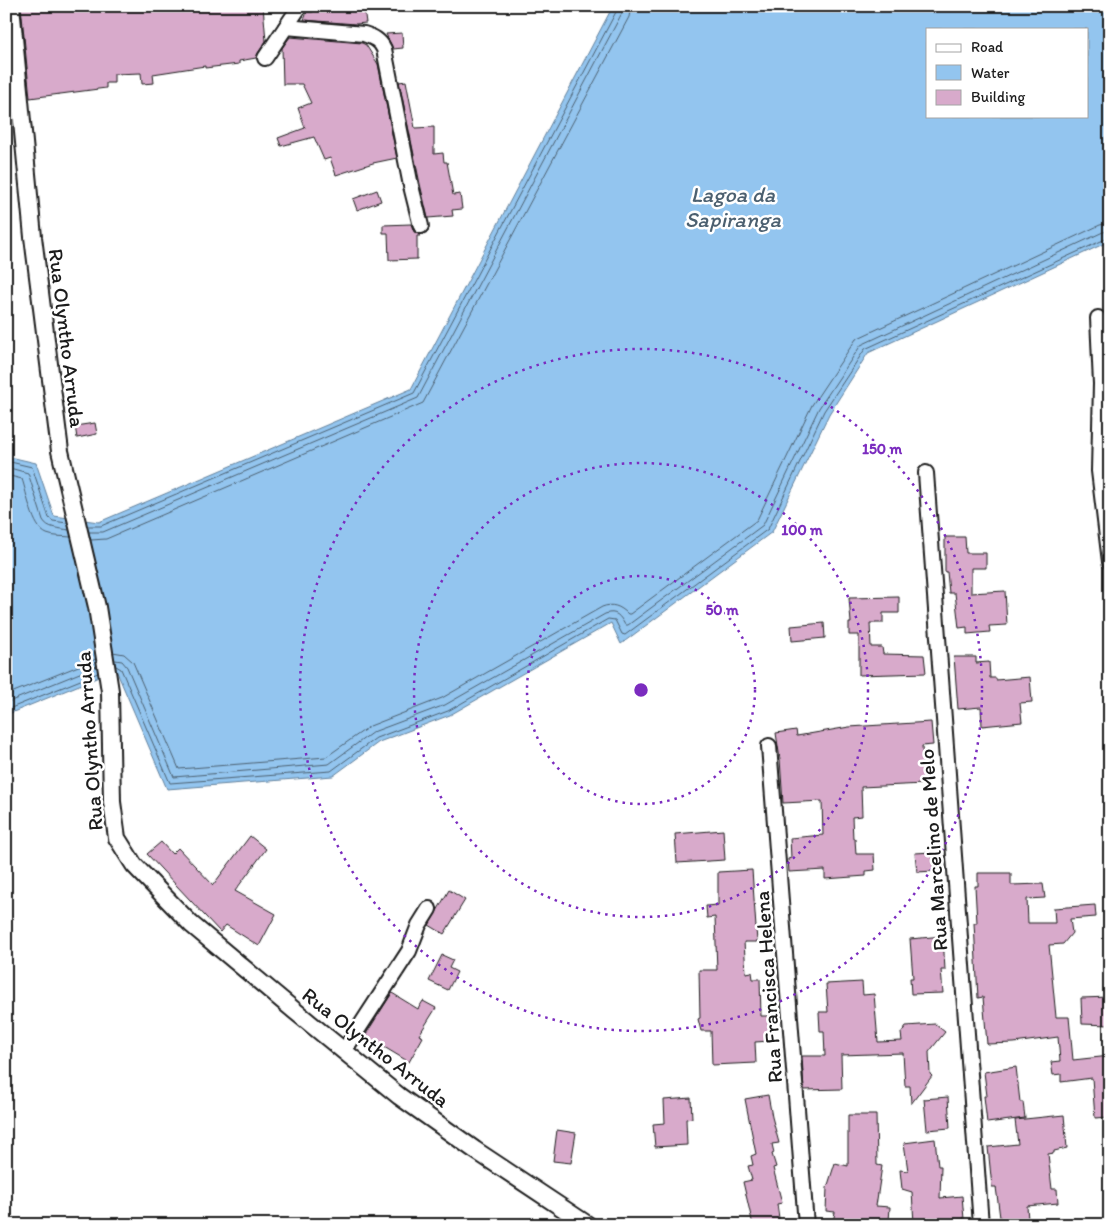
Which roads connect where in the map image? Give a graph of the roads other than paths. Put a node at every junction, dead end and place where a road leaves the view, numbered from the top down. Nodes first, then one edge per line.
1 (11, 6) edge
2 (300, 6) edge
3 (286, 27) junction
4 (265, 58) dead end
5 (421, 226) dead end
6 (1098, 318) dead end
7 (926, 473) dead end
8 (1110, 562) edge
9 (770, 746) dead end
10 (429, 909) dead end
11 (344, 1051) junction
12 (588, 1225) edge
13 (806, 1225) edge
14 (981, 1225) edge

1 - 11 street, Rua Olyntho Arruda
2 - 3 street
3 - 4 street
3 - 5 street
6 - 8 street
7 - 14 street, Rua Marcelino de Melo
9 - 13 street, Rua Francisca Helena
10 - 11 street
11 - 12 street, Rua Olyntho Arruda

